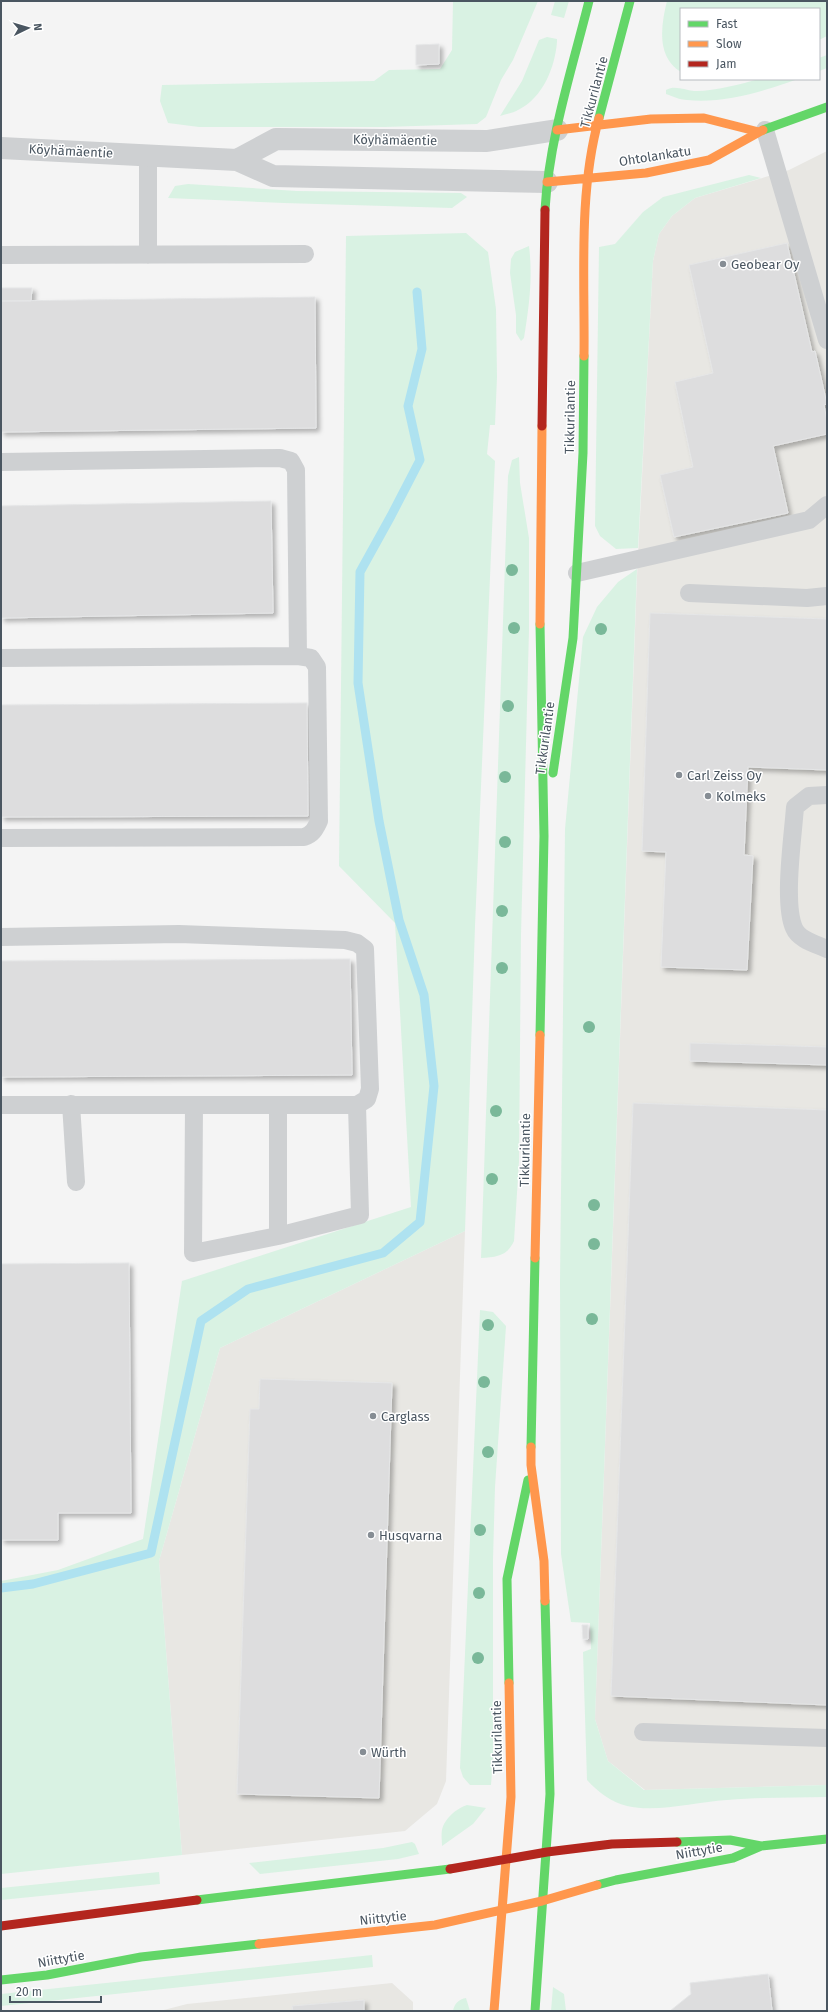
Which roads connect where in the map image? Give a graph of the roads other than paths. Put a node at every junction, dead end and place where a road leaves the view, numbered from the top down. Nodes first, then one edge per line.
1 (589, 1) edge
2 (630, 1) edge
3 (827, 107) edge
4 (597, 126) junction
5 (556, 130) junction
6 (762, 131) junction
7 (1, 148) edge
8 (148, 156) junction
9 (237, 160) junction
10 (588, 178) junction
11 (547, 182) junction
12 (305, 254) dead end
13 (1, 255) edge
14 (148, 255) junction
15 (827, 340) edge
16 (1, 462) edge
17 (827, 505) edge
18 (577, 573) junction
19 (689, 593) dead end
20 (827, 596) edge
21 (298, 656) junction
22 (1, 658) edge
23 (827, 795) edge
24 (544, 836) junction
25 (1, 838) edge
26 (1, 937) edge
27 (827, 949) edge
28 (71, 1104) junction
29 (194, 1104) junction
30 (1, 1105) edge
31 (278, 1105) junction
32 (357, 1105) junction
33 (76, 1182) dead end
34 (278, 1236) junction
35 (531, 1465) junction
36 (643, 1732) dead end
37 (827, 1738) edge
38 (827, 1839) edge
39 (761, 1846) junction
40 (547, 1852) junction
41 (505, 1859) junction
42 (542, 1901) junction
43 (502, 1910) junction
44 (1, 1926) edge
45 (1, 1980) edge
46 (494, 2011) edge
47 (535, 2011) edge

1 - 5 main road, Tikkurilantie
2 - 4 main road, Tikkurilantie
3 - 6 main road, Ohtolankatu
4 - 5 main road
4 - 6 main road
4 - 10 main road, Tikkurilantie
5 - 9 street, Köyhämäentie
5 - 11 main road, Tikkurilantie
6 - 10 main road, Ohtolankatu
6 - 15 lane
7 - 8 street, Köyhämäentie
8 - 9 street, Köyhämäentie
8 - 14 lane
9 - 11 street, Köyhämäentie
10 - 11 main road, Ohtolankatu
10 - 18 main road, Tikkurilantie
11 - 24 main road, Tikkurilantie
12 - 14 lane
13 - 14 lane
16 - 21 lane
17 - 18 lane
18 - 24 main road, Tikkurilantie
19 - 20 lane
21 - 22 lane
21 - 25 lane
23 - 27 lane
24 - 35 main road, Tikkurilantie
26 - 32 lane
28 - 29 lane
28 - 30 lane
28 - 33 lane
29 - 31 lane
29 - 34 lane
31 - 32 lane
31 - 34 lane
32 - 34 lane
35 - 40 main road, Tikkurilantie
35 - 41 main road, Tikkurilantie
36 - 37 lane
38 - 39 main road, Niittytie
39 - 40 main road, Niittytie
39 - 42 main road, Niittytie
40 - 41 main road, Niittytie
40 - 42 main road, Tikkurilantie
41 - 43 main road, Tikkurilantie
41 - 44 main road, Niittytie
42 - 43 main road, Niittytie
42 - 47 main road, Tikkurilantie
43 - 45 main road, Niittytie
43 - 46 main road, Tikkurilantie

